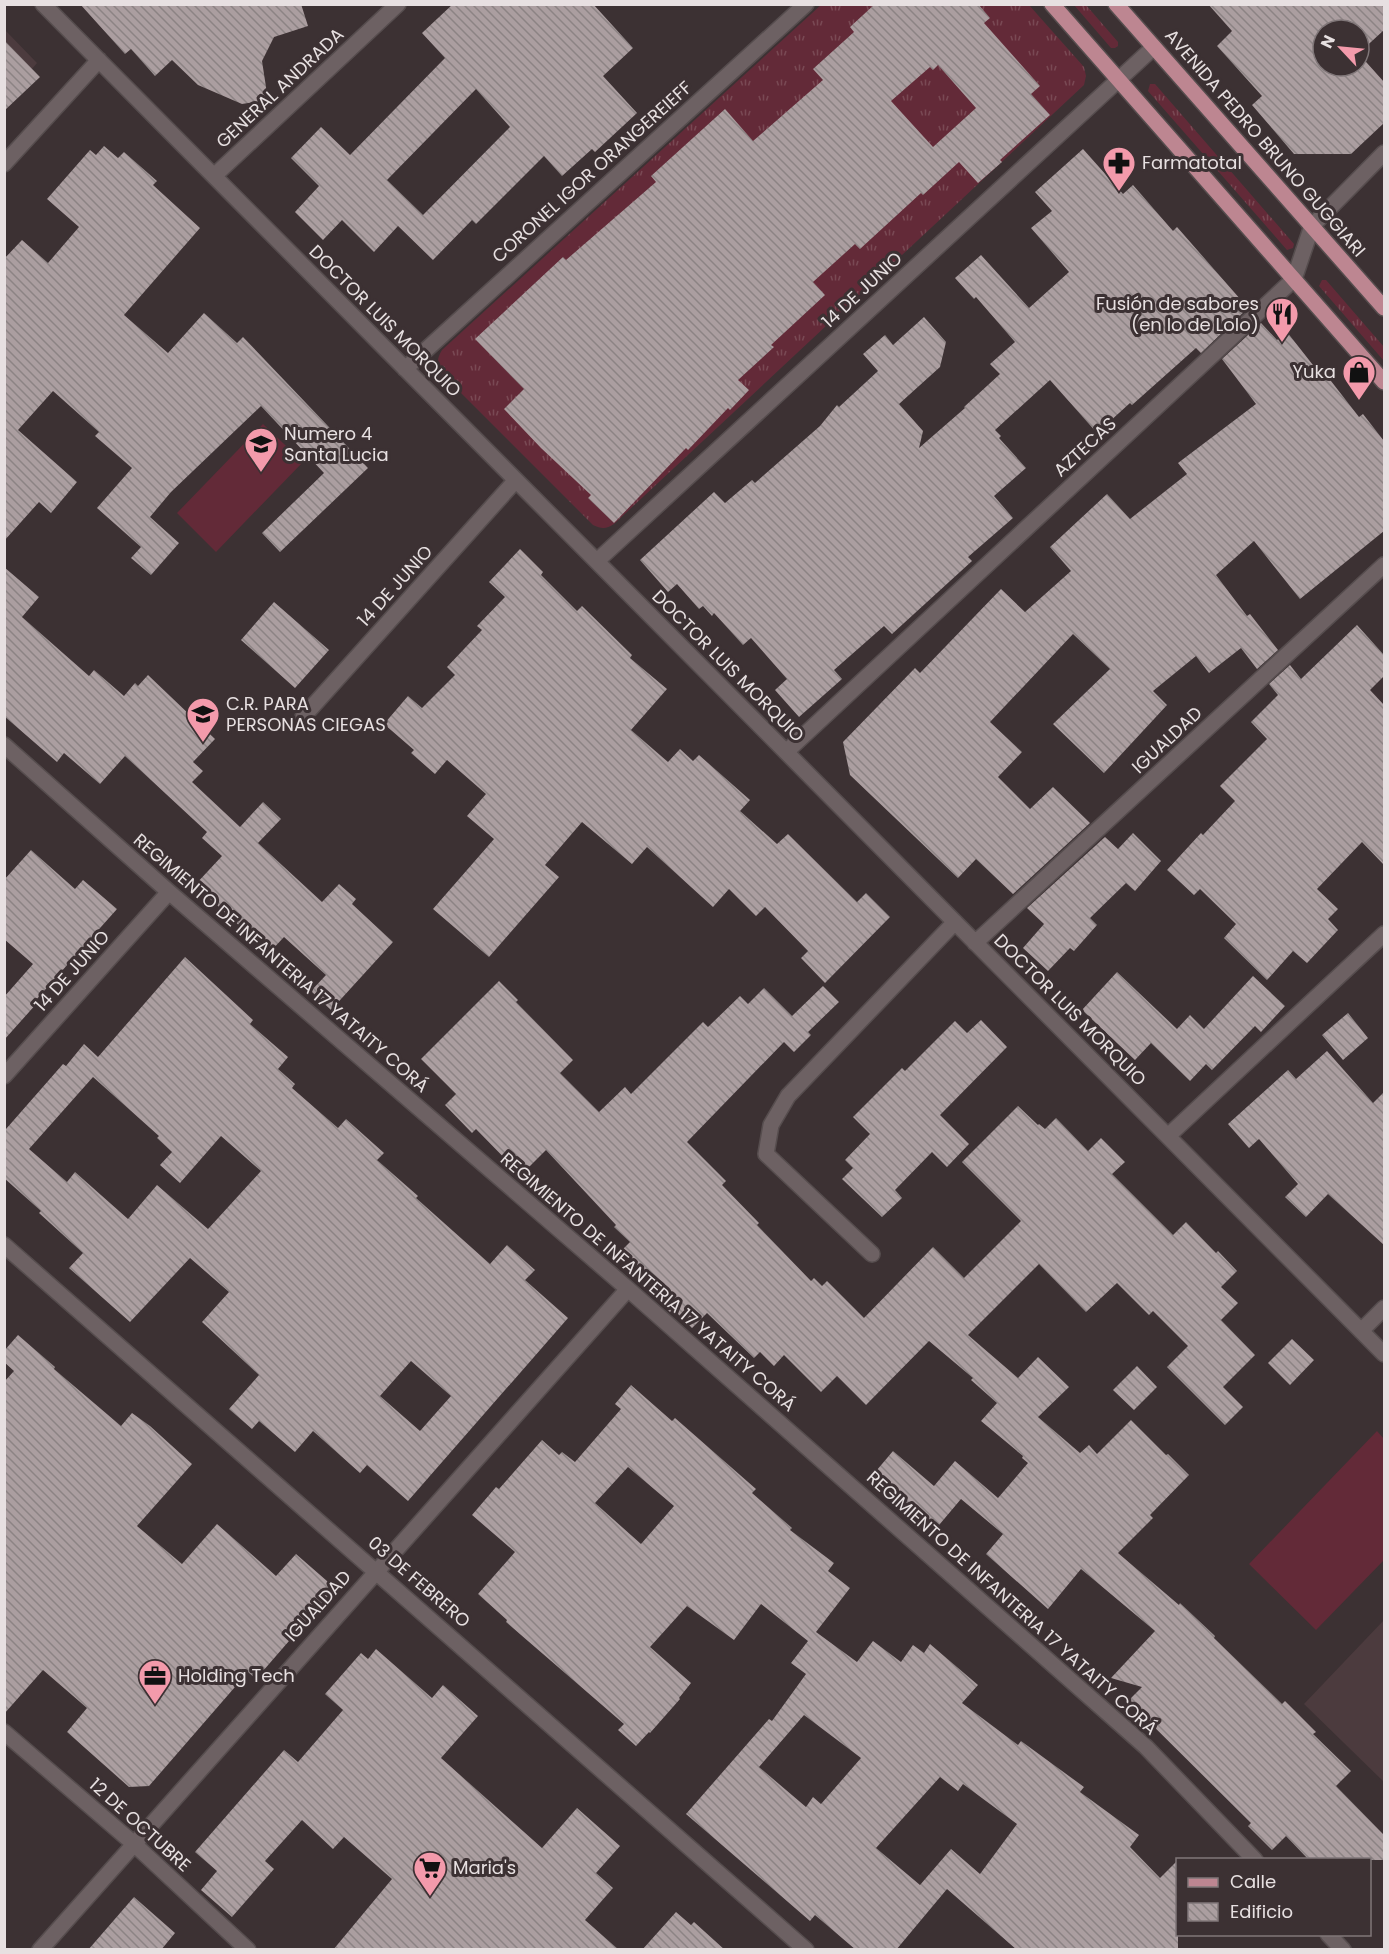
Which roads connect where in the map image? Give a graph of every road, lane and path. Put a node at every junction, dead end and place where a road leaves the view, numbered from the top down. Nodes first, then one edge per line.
1 (44, 4) edge
2 (398, 4) edge
3 (806, 4) edge
4 (1052, 4) edge
5 (1116, 4) edge
6 (1154, 48) junction
7 (99, 60) junction
8 (1119, 80) junction
9 (1384, 153) edge
10 (4, 164) edge
11 (214, 176) junction
12 (1312, 226) junction
13 (1294, 279) junction
14 (1384, 308) edge
15 (405, 369) junction
16 (1384, 382) edge
17 (516, 480) junction
18 (597, 561) junction
19 (1384, 565) edge
20 (303, 717) dead end
21 (4, 745) edge
22 (786, 752) junction
23 (169, 892) junction
24 (955, 922) junction
25 (1384, 934) edge
26 (975, 943) junction
27 (4, 1076) edge
28 (1168, 1136) junction
29 (4, 1245) edge
30 (872, 1254) dead end
31 (628, 1289) junction
32 (1384, 1308) edge
33 (1361, 1331) junction
34 (1384, 1354) edge
35 (376, 1570) junction
36 (4, 1732) edge
37 (133, 1843) junction
38 (1253, 1858) edge
39 (1329, 1936) edge
40 (39, 1950) edge
41 (248, 1950) edge
42 (806, 1950) edge
43 (1343, 1950) edge

1 - 7 street, DOCTOR LUIS MORQUIO
2 - 11 street, GENERAL ANDRADA
3 - 15 street, CORONEL IGOR ORANGEREIEFF
4 - 8 main road
5 - 6 main road, AVENIDA PEDRO BRUNO GUGGIARI
6 - 8 street, 14 DE JUNIO
6 - 12 main road, AVENIDA PEDRO BRUNO GUGGIARI
7 - 10 street
7 - 11 street, DOCTOR LUIS MORQUIO
8 - 13 main road
8 - 18 street, 14 DE JUNIO
9 - 12 street, AZTECAS
11 - 15 street, DOCTOR LUIS MORQUIO
12 - 13 street, AZTECAS
12 - 14 main road, AVENIDA PEDRO BRUNO GUGGIARI
13 - 16 main road
13 - 22 street, AZTECAS
15 - 17 street, DOCTOR LUIS MORQUIO
17 - 18 street, DOCTOR LUIS MORQUIO
17 - 20 street, 14 DE JUNIO
18 - 22 street, DOCTOR LUIS MORQUIO
19 - 26 street, IGUALDAD
21 - 23 street, REGIMIENTO DE INFANTERIA 17 YATAITY CORÁ
22 - 24 street, DOCTOR LUIS MORQUIO
23 - 27 street, 14 DE JUNIO
23 - 31 street, REGIMIENTO DE INFANTERIA 17 YATAITY CORÁ
24 - 26 street, DOCTOR LUIS MORQUIO
24 - 30 street
25 - 28 street
26 - 28 street, DOCTOR LUIS MORQUIO
28 - 33 street, DOCTOR LUIS MORQUIO
29 - 35 street, 03 DE FEBRERO
31 - 35 street, IGUALDAD
31 - 38 street, REGIMIENTO DE INFANTERIA 17 YATAITY CORÁ
32 - 33 street
33 - 34 street, DOCTOR LUIS MORQUIO
35 - 37 street, IGUALDAD
35 - 42 street, 03 DE FEBRERO
36 - 37 street, 12 DE OCTUBRE
37 - 40 street, IGUALDAD
37 - 41 street, 12 DE OCTUBRE
39 - 43 street

